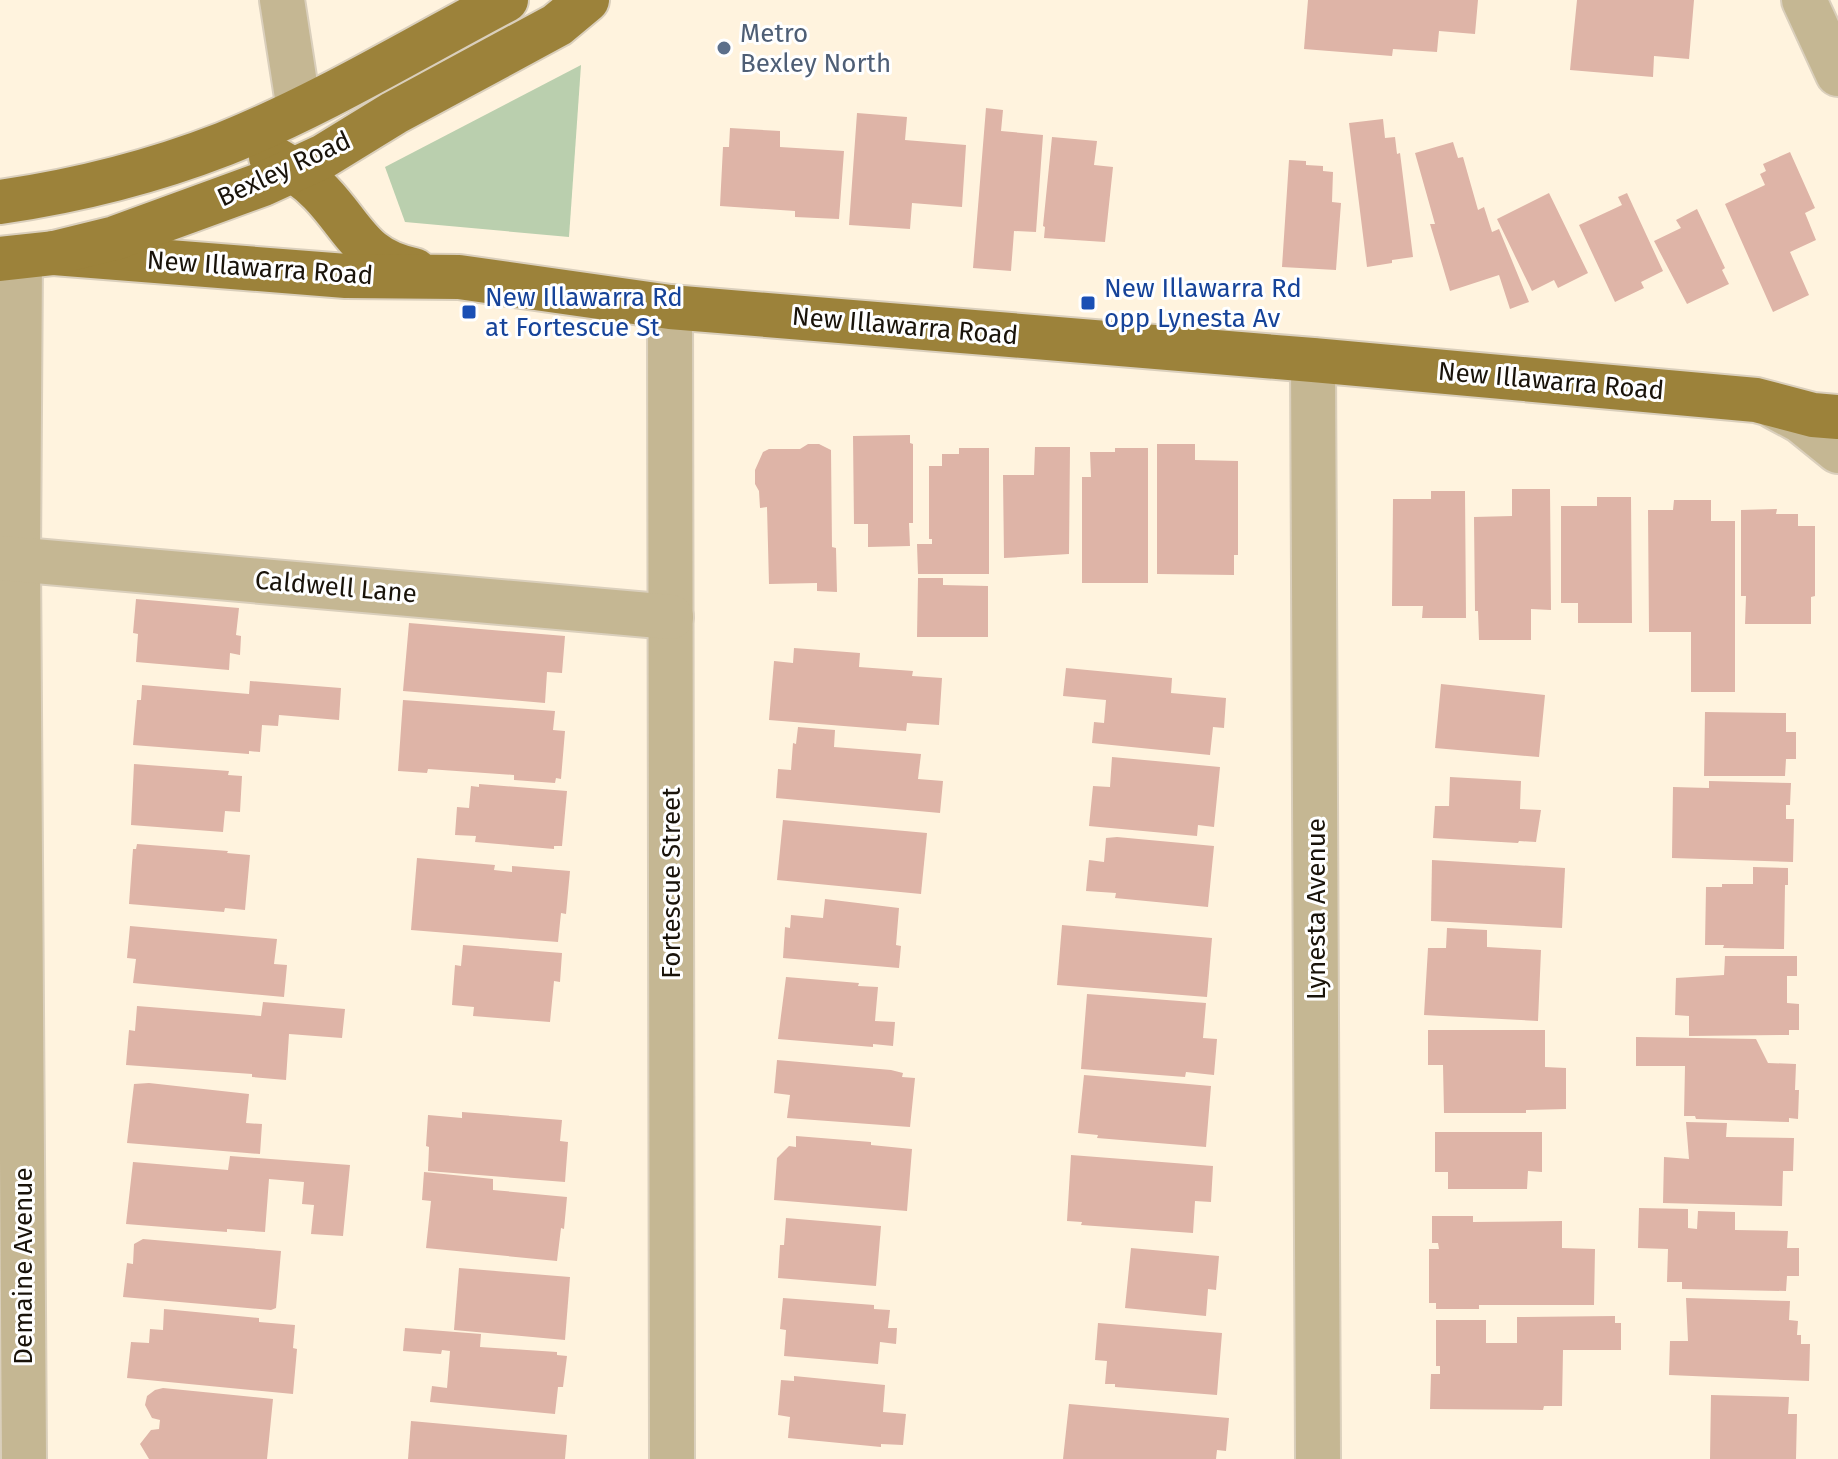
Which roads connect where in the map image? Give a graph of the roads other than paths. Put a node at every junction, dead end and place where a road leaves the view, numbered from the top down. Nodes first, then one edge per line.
1 (282, 0) edge
2 (506, 0) edge
3 (587, 0) edge
4 (1818, 10) edge
5 (1838, 74) edge
6 (299, 110) junction
7 (357, 135) junction
8 (222, 144) junction
9 (295, 169) junction
10 (0, 202) edge
11 (340, 218) junction
12 (25, 256) edge
13 (459, 277) junction
14 (670, 307) junction
15 (1313, 360) junction
16 (1838, 389) edge
17 (1756, 400) junction
18 (1838, 417) edge
19 (1838, 451) edge
20 (9, 558) edge
21 (671, 617) junction
22 (24, 1459) edge
23 (672, 1459) edge
24 (1318, 1459) edge

1 - 6 street
2 - 6 main road, Bexley Road
3 - 7 main road, Bexley Road
4 - 5 street
6 - 8 main road, Bexley Road
7 - 9 main road, Bexley Road
7 - 11 main road
8 - 9 main road
8 - 10 main road, Bexley Road
9 - 11 main road
9 - 12 main road, Bexley Road
11 - 13 main road
12 - 13 main road, New Illawarra Road
12 - 20 street, Demaine Avenue
13 - 14 main road, New Illawarra Road
14 - 15 main road, New Illawarra Road
14 - 21 street, Fortescue Street
15 - 17 main road, New Illawarra Road
15 - 24 street, Lynesta Avenue
16 - 17 main road, New Illawarra Road
17 - 18 main road, New Illawarra Road
17 - 19 street
20 - 21 street, Caldwell Lane
20 - 22 street, Demaine Avenue
21 - 23 street, Fortescue Street

